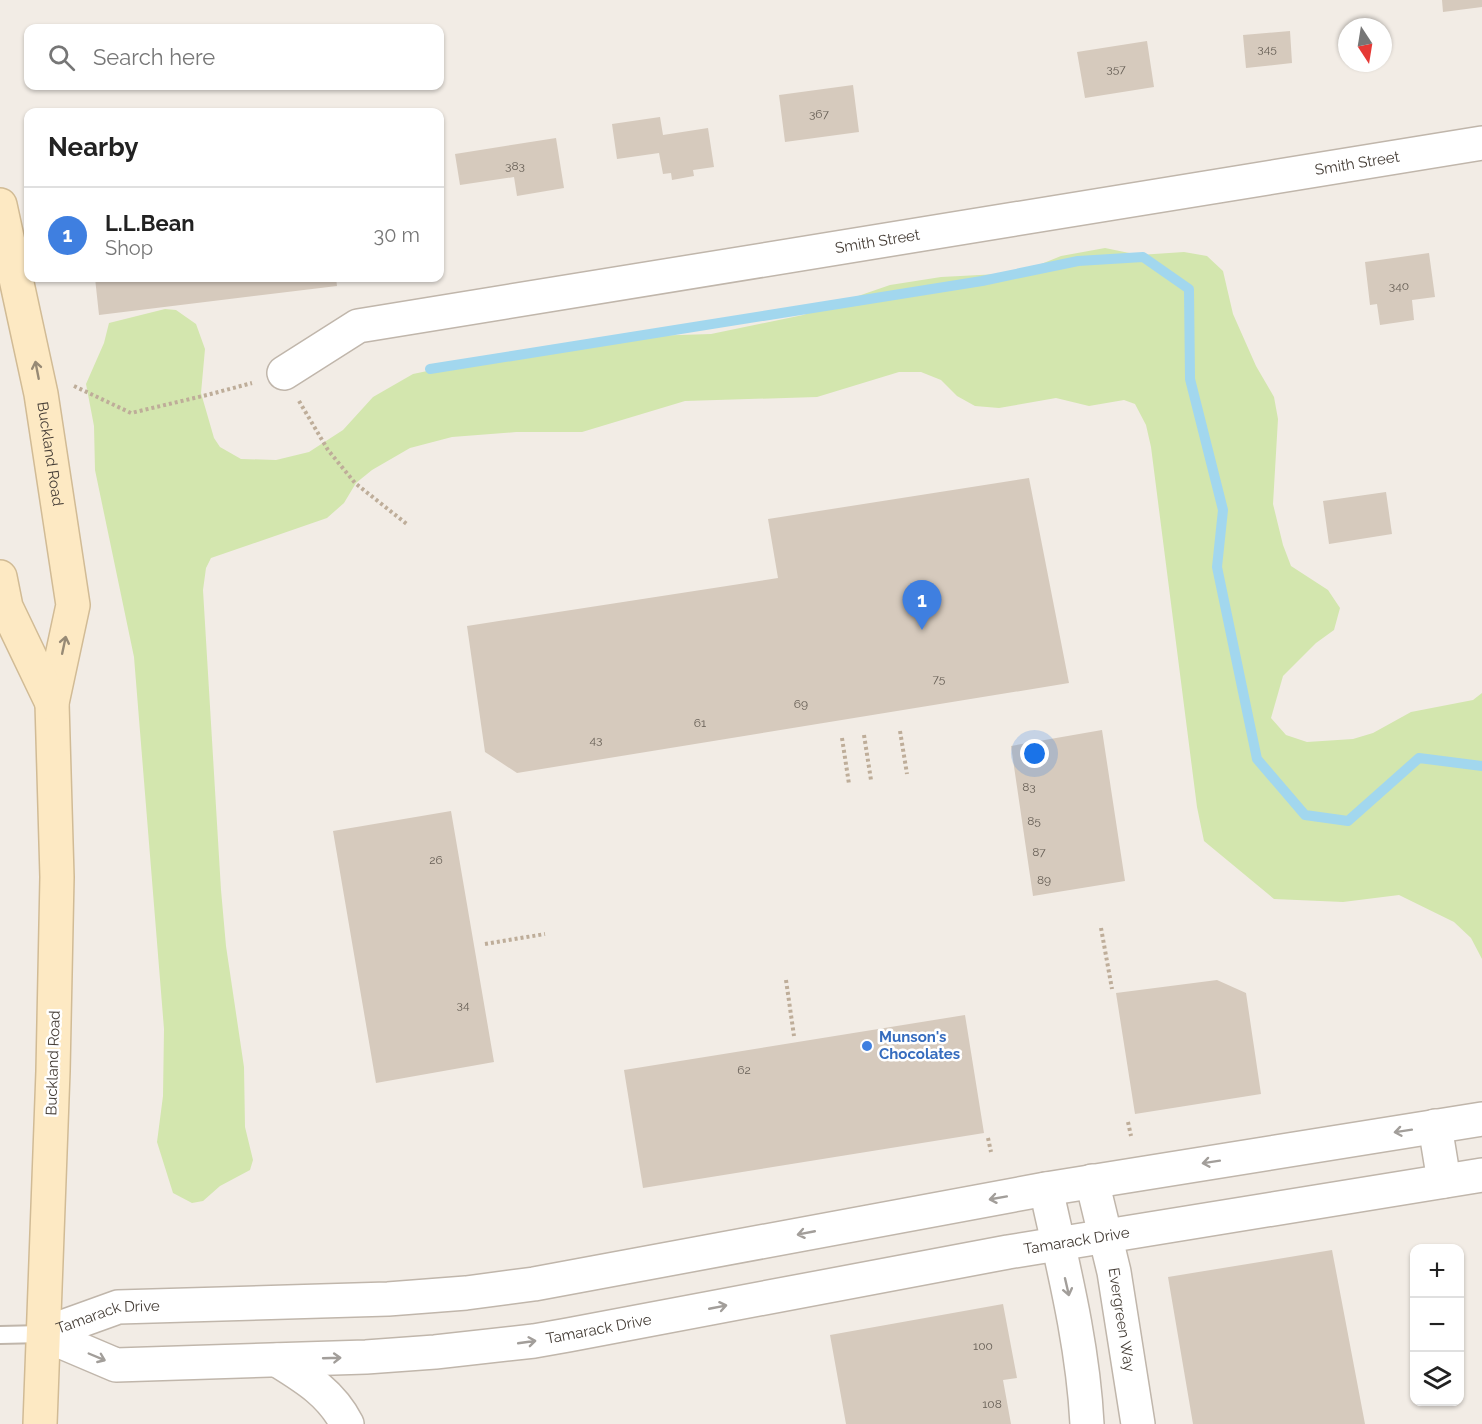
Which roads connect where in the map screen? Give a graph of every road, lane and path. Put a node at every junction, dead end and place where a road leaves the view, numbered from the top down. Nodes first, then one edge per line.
1 (1482, 143) edge
2 (0, 205) edge
3 (284, 374) junction
4 (73, 386) dead end
5 (408, 525) dead end
6 (0, 577) edge
7 (52, 703) junction
8 (900, 730) dead end
9 (864, 735) dead end
10 (842, 738) dead end
11 (907, 774) dead end
12 (871, 780) dead end
13 (849, 784) dead end
14 (1101, 928) dead end
15 (545, 934) dead end
16 (485, 944) dead end
17 (786, 980) dead end
18 (1112, 989) dead end
19 (794, 1036) dead end
20 (1482, 1119) edge
21 (1128, 1122) dead end
22 (1435, 1126) junction
23 (1131, 1136) dead end
24 (988, 1138) dead end
25 (991, 1152) dead end
26 (1482, 1175) edge
27 (1092, 1181) junction
28 (1444, 1181) junction
29 (1046, 1189) junction
30 (1105, 1236) junction
31 (1058, 1243) junction
32 (43, 1334) junction
33 (0, 1335) edge
34 (277, 1360) junction
35 (40, 1424) edge
36 (347, 1424) edge
37 (1087, 1424) edge
38 (1138, 1424) edge

1 - 3 street, Smith Street
7 -> 2 main road, Buckland Road
3 - 4 path
3 - 5 path
6 - 7 main road, Buckland Road
7 - 32 main road, Buckland Road
8 - 11 path
9 - 12 path
10 - 13 path
14 - 18 path
15 - 16 path
17 - 19 path
20 - 22 street, Tamarack Drive
21 - 23 path
22 -> 27 street, Tamarack Drive
22 - 28 street
24 - 25 path
26 - 28 street, Tamarack Drive
27 - 29 street, Tamarack Drive
27 - 30 street, Evergreen Way
28 - 30 street, Tamarack Drive
29 - 31 street
29 -> 32 street, Tamarack Drive
30 - 31 street, Tamarack Drive
30 - 38 street, Evergreen Way
34 -> 31 street, Tamarack Drive
31 -> 37 street
32 - 33 lane
32 -> 34 street, Tamarack Drive
32 - 35 main road, Buckland Road
34 - 36 street

